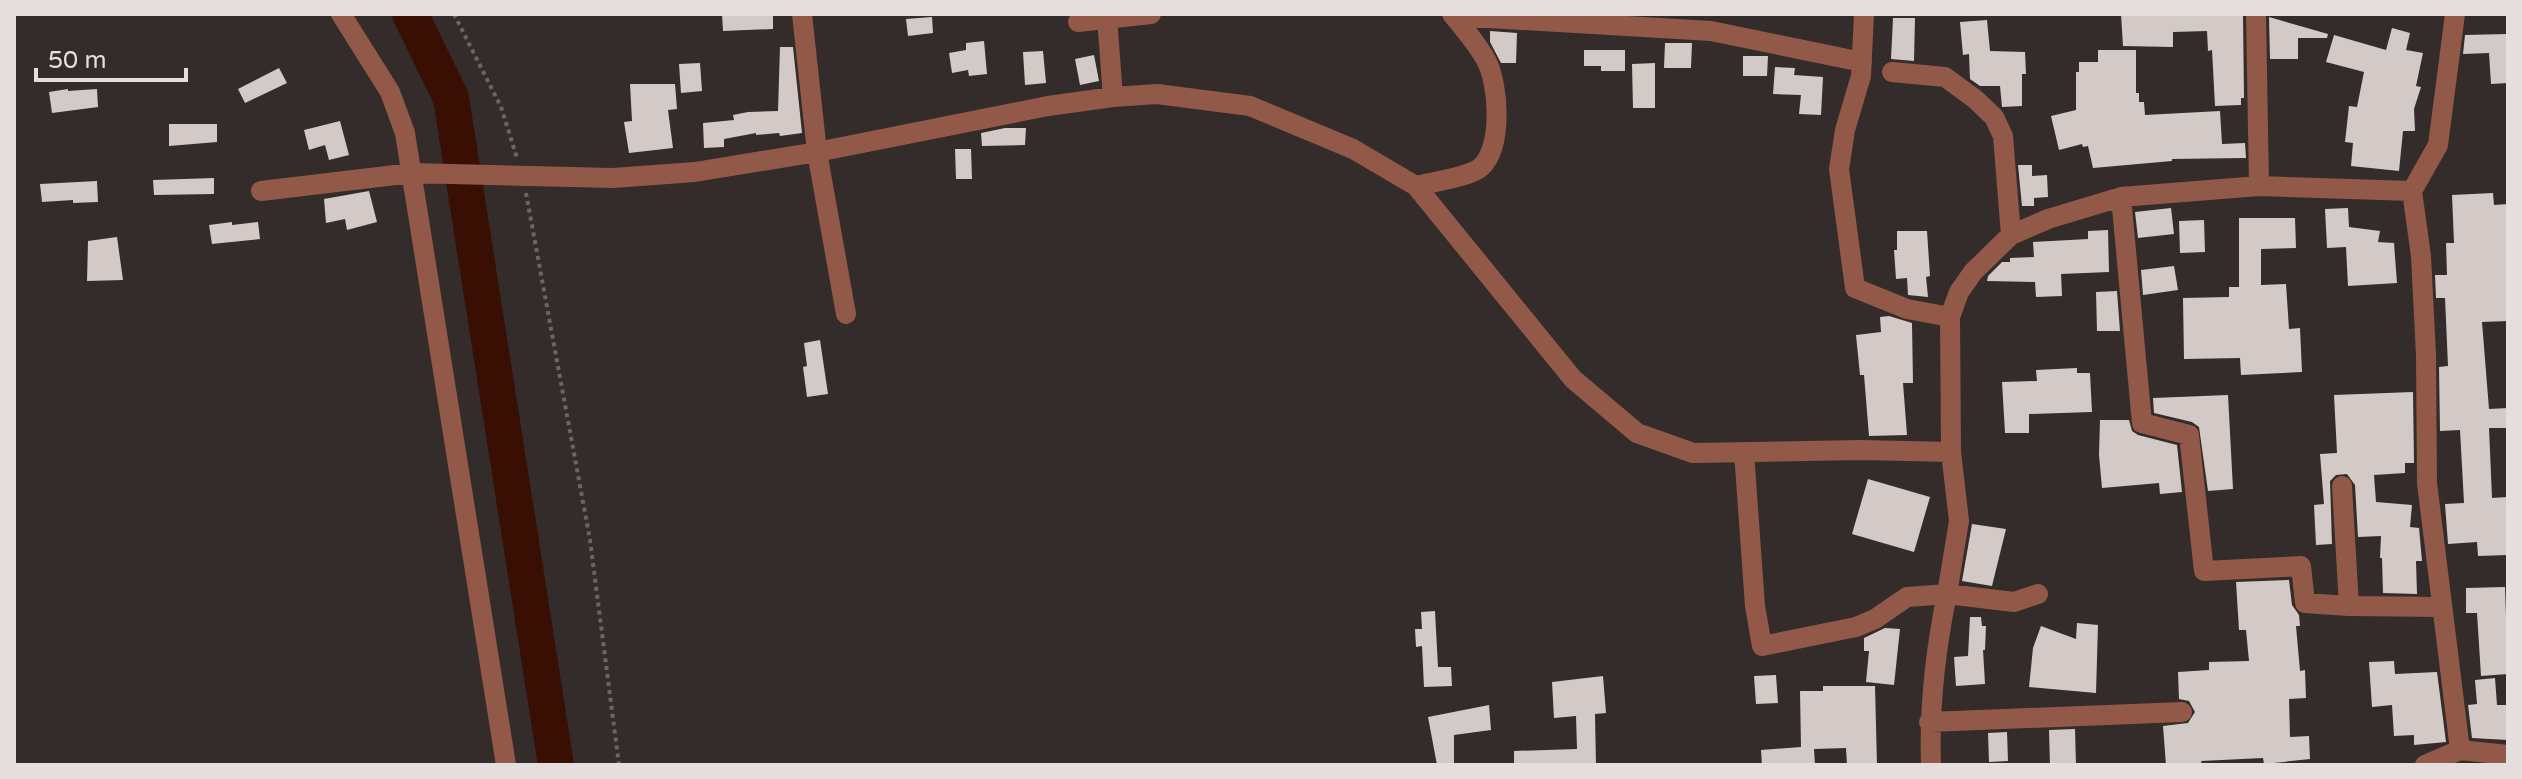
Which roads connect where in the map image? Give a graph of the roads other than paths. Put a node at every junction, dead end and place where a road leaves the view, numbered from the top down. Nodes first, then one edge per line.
1 (341, 14) edge
2 (802, 14) edge
3 (1151, 14) edge
4 (1864, 14) edge
5 (2256, 14) edge
6 (2455, 14) edge
7 (1453, 15) edge
8 (1107, 18) junction
9 (1078, 22) dead end
10 (1862, 62) junction
11 (1892, 72) dead end
12 (1113, 97) junction
13 (817, 152) junction
14 (415, 173) junction
15 (1416, 186) junction
16 (2259, 186) junction
17 (261, 191) dead end
18 (2412, 191) junction
19 (2121, 197) junction
20 (2011, 235) junction
21 (846, 314) dead end
22 (1950, 317) junction
23 (1744, 452) junction
24 (1951, 452) junction
25 (2342, 486) dead end
26 (1947, 594) junction
27 (2038, 594) dead end
28 (2349, 606) junction
29 (2442, 607) junction
30 (2182, 712) dead end
31 (1929, 722) junction
32 (2460, 750) junction
33 (2508, 755) edge
34 (506, 765) edge
35 (1931, 765) edge
36 (2425, 765) edge

1 - 14 street
2 - 13 street
3 - 8 street
4 - 10 street
5 - 16 street
6 - 18 street
7 - 10 street
7 - 15 street
8 - 9 street
8 - 12 street
10 - 22 street
11 - 20 street
12 - 13 street
12 - 15 street
13 - 14 street
13 - 21 street
14 - 17 street
14 - 34 street
15 - 23 street
16 - 18 street
16 - 19 street
18 - 29 street
19 - 20 street
19 - 28 street
20 - 22 street
22 - 24 street
23 - 24 street
23 - 26 street
24 - 26 street
25 - 28 street
26 - 27 street
26 - 31 street
28 - 29 street
29 - 32 street
30 - 31 street
31 - 35 street
32 - 33 street
32 - 36 street

